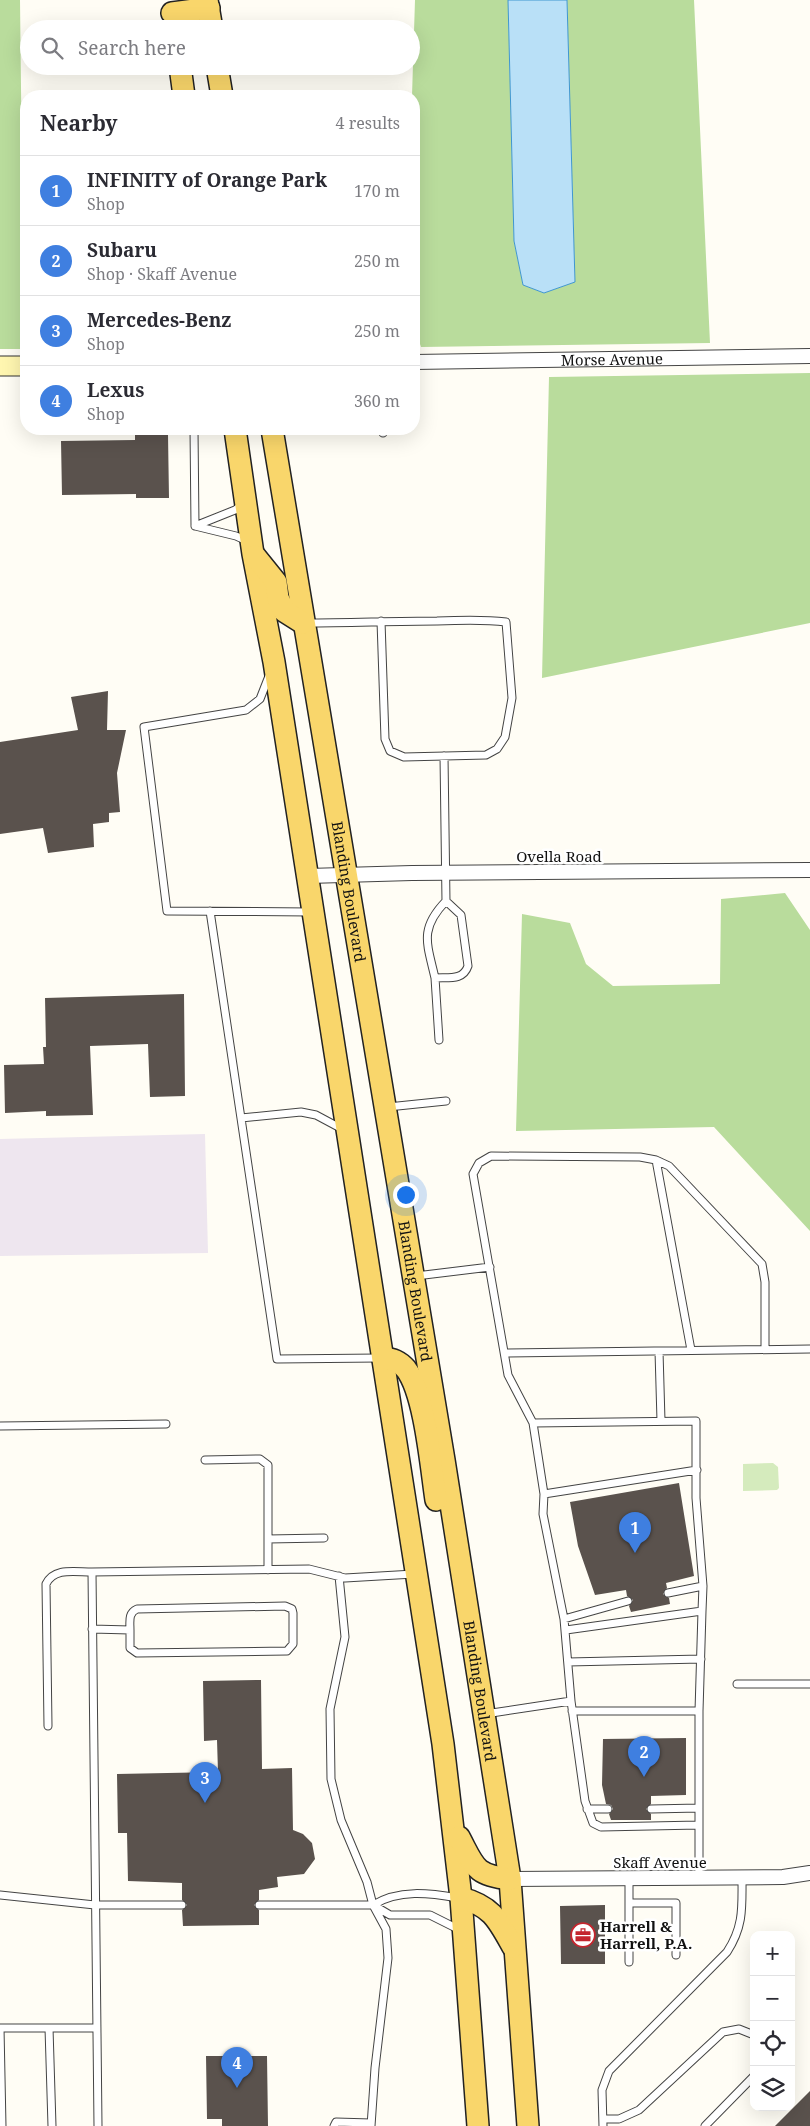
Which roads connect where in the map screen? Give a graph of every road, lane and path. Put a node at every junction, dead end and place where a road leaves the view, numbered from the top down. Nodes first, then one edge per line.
1 (209, 12) edge
2 (172, 14) edge
3 (181, 75) edge
4 (218, 75) edge
5 (183, 90) edge
6 (221, 90) edge
7 (810, 356) edge
8 (420, 362) edge
9 (0, 366) edge
10 (20, 366) edge
11 (194, 435) edge
12 (236, 435) edge
13 (273, 435) edge
14 (246, 502) junction
15 (195, 526) junction
16 (252, 549) junction
17 (381, 621) junction
18 (303, 623) junction
19 (274, 662) junction
20 (444, 756) junction
21 (810, 870) edge
22 (446, 873) junction
23 (346, 875) junction
24 (308, 876) junction
25 (446, 901) junction
26 (210, 911) junction
27 (313, 912) junction
28 (435, 978) junction
29 (439, 1040) dead end
30 (446, 1101) dead end
31 (385, 1108) junction
32 (241, 1118) junction
33 (348, 1132) junction
34 (656, 1160) junction
35 (490, 1268) junction
36 (413, 1276) junction
37 (765, 1349) junction
38 (810, 1349) edge
39 (691, 1350) junction
40 (659, 1351) junction
41 (505, 1353) junction
42 (383, 1358) junction
43 (661, 1421) junction
44 (533, 1423) junction
45 (166, 1424) dead end
46 (0, 1426) edge
47 (205, 1460) dead end
48 (697, 1470) junction
49 (544, 1494) junction
50 (324, 1538) dead end
51 (268, 1540) junction
52 (268, 1570) junction
53 (92, 1572) junction
54 (417, 1574) junction
55 (339, 1576) junction
56 (703, 1586) junction
57 (465, 1587) junction
58 (668, 1594) dead end
59 (628, 1601) dead end
60 (702, 1611) junction
61 (564, 1619) junction
62 (92, 1629) junction
63 (130, 1630) junction
64 (566, 1630) junction
65 (701, 1659) junction
66 (568, 1662) junction
67 (737, 1684) dead end
68 (810, 1684) edge
69 (571, 1701) junction
70 (572, 1711) junction
71 (699, 1711) junction
72 (485, 1714) junction
73 (48, 1726) dead end
74 (699, 1808) junction
75 (587, 1809) junction
76 (608, 1809) dead end
77 (651, 1809) dead end
78 (454, 1825) junction
79 (699, 1825) junction
80 (810, 1873) edge
81 (742, 1877) junction
82 (629, 1878) junction
83 (699, 1878) junction
84 (510, 1879) junction
85 (0, 1895) edge
86 (461, 1898) junction
87 (629, 1903) junction
88 (95, 1905) junction
89 (182, 1905) dead end
90 (259, 1905) dead end
91 (373, 1905) junction
92 (464, 1932) junction
93 (516, 1954) junction
94 (676, 1955) dead end
95 (629, 1962) dead end
96 (50, 2028) junction
97 (97, 2028) junction
98 (750, 2033) edge
99 (750, 2080) edge
100 (603, 2123) edge
101 (371, 2124) edge
102 (2, 2126) edge
103 (52, 2126) edge
104 (98, 2126) edge
105 (334, 2126) edge
106 (478, 2126) edge
107 (528, 2126) edge
108 (705, 2126) edge

1 - 2 main road
3 - 5 main road
4 - 6 main road
7 - 8 street, Morse Avenue
9 - 10 street
11 - 15 lane
12 - 14 main road
13 - 18 main road, Blanding Boulevard
14 - 15 lane
14 - 16 main road
15 - 16 lane
16 - 18 main road
16 - 19 main road
17 - 18 lane
17 - 20 lane
17 - 20 lane
18 - 23 main road, Blanding Boulevard
19 - 24 main road
19 - 26 lane
20 - 22 lane
21 - 22 street, Ovella Road
22 - 23 street, Ovella Road
22 - 25 lane
23 - 24 street, Ovella Road
23 - 31 main road, Blanding Boulevard
24 - 27 main road
25 - 28 lane
25 - 28 lane
26 - 27 lane
26 - 32 lane
27 - 33 main road
28 - 29 lane
30 - 31 lane
31 - 36 main road, Blanding Boulevard
32 - 33 lane
32 - 42 lane
33 - 42 main road
34 - 35 lane
34 - 37 lane
34 - 39 lane
35 - 36 lane
35 - 41 lane
36 - 57 main road, Blanding Boulevard
37 - 38 lane
37 - 39 lane
39 - 40 lane
40 - 41 lane
40 - 43 lane
41 - 44 lane
42 - 54 main road
42 - 57 main road
43 - 44 lane
43 - 48 lane
44 - 49 lane
45 - 46 lane
47 - 51 lane
48 - 49 lane
48 - 56 lane
49 - 61 lane
50 - 51 lane
51 - 52 lane
52 - 53 lane
52 - 55 lane
53 - 62 lane
53 - 73 lane
54 - 55 lane
54 - 78 main road
55 - 91 lane
56 - 58 lane
56 - 60 lane
57 - 72 main road, Blanding Boulevard
59 - 61 lane
60 - 64 lane
60 - 65 lane
61 - 64 lane
62 - 63 lane
62 - 88 lane
63 - 63 lane
64 - 66 lane
65 - 66 lane
65 - 71 lane
66 - 69 lane
67 - 68 lane
69 - 70 lane
69 - 72 lane
70 - 71 lane
70 - 75 lane
71 - 74 lane
72 - 84 main road, Blanding Boulevard
74 - 77 lane
74 - 79 lane
75 - 76 lane
75 - 79 lane
78 - 84 main road
78 - 86 main road
79 - 83 lane
80 - 81 street, Skaff Avenue
81 - 83 street, Skaff Avenue
81 - 100 lane
82 - 83 street, Skaff Avenue
82 - 84 street, Skaff Avenue
82 - 87 lane
84 - 93 main road, Blanding Boulevard
85 - 88 lane
86 - 91 lane
86 - 92 main road
86 - 93 main road
87 - 94 lane
87 - 95 lane
88 - 89 lane
88 - 97 lane
90 - 91 lane
91 - 92 lane
91 - 101 lane
92 - 106 main road
93 - 107 main road, Blanding Boulevard
96 - 97 lane
96 - 102 lane
96 - 103 lane
97 - 104 lane
98 - 100 lane
99 - 108 lane
101 - 105 lane

